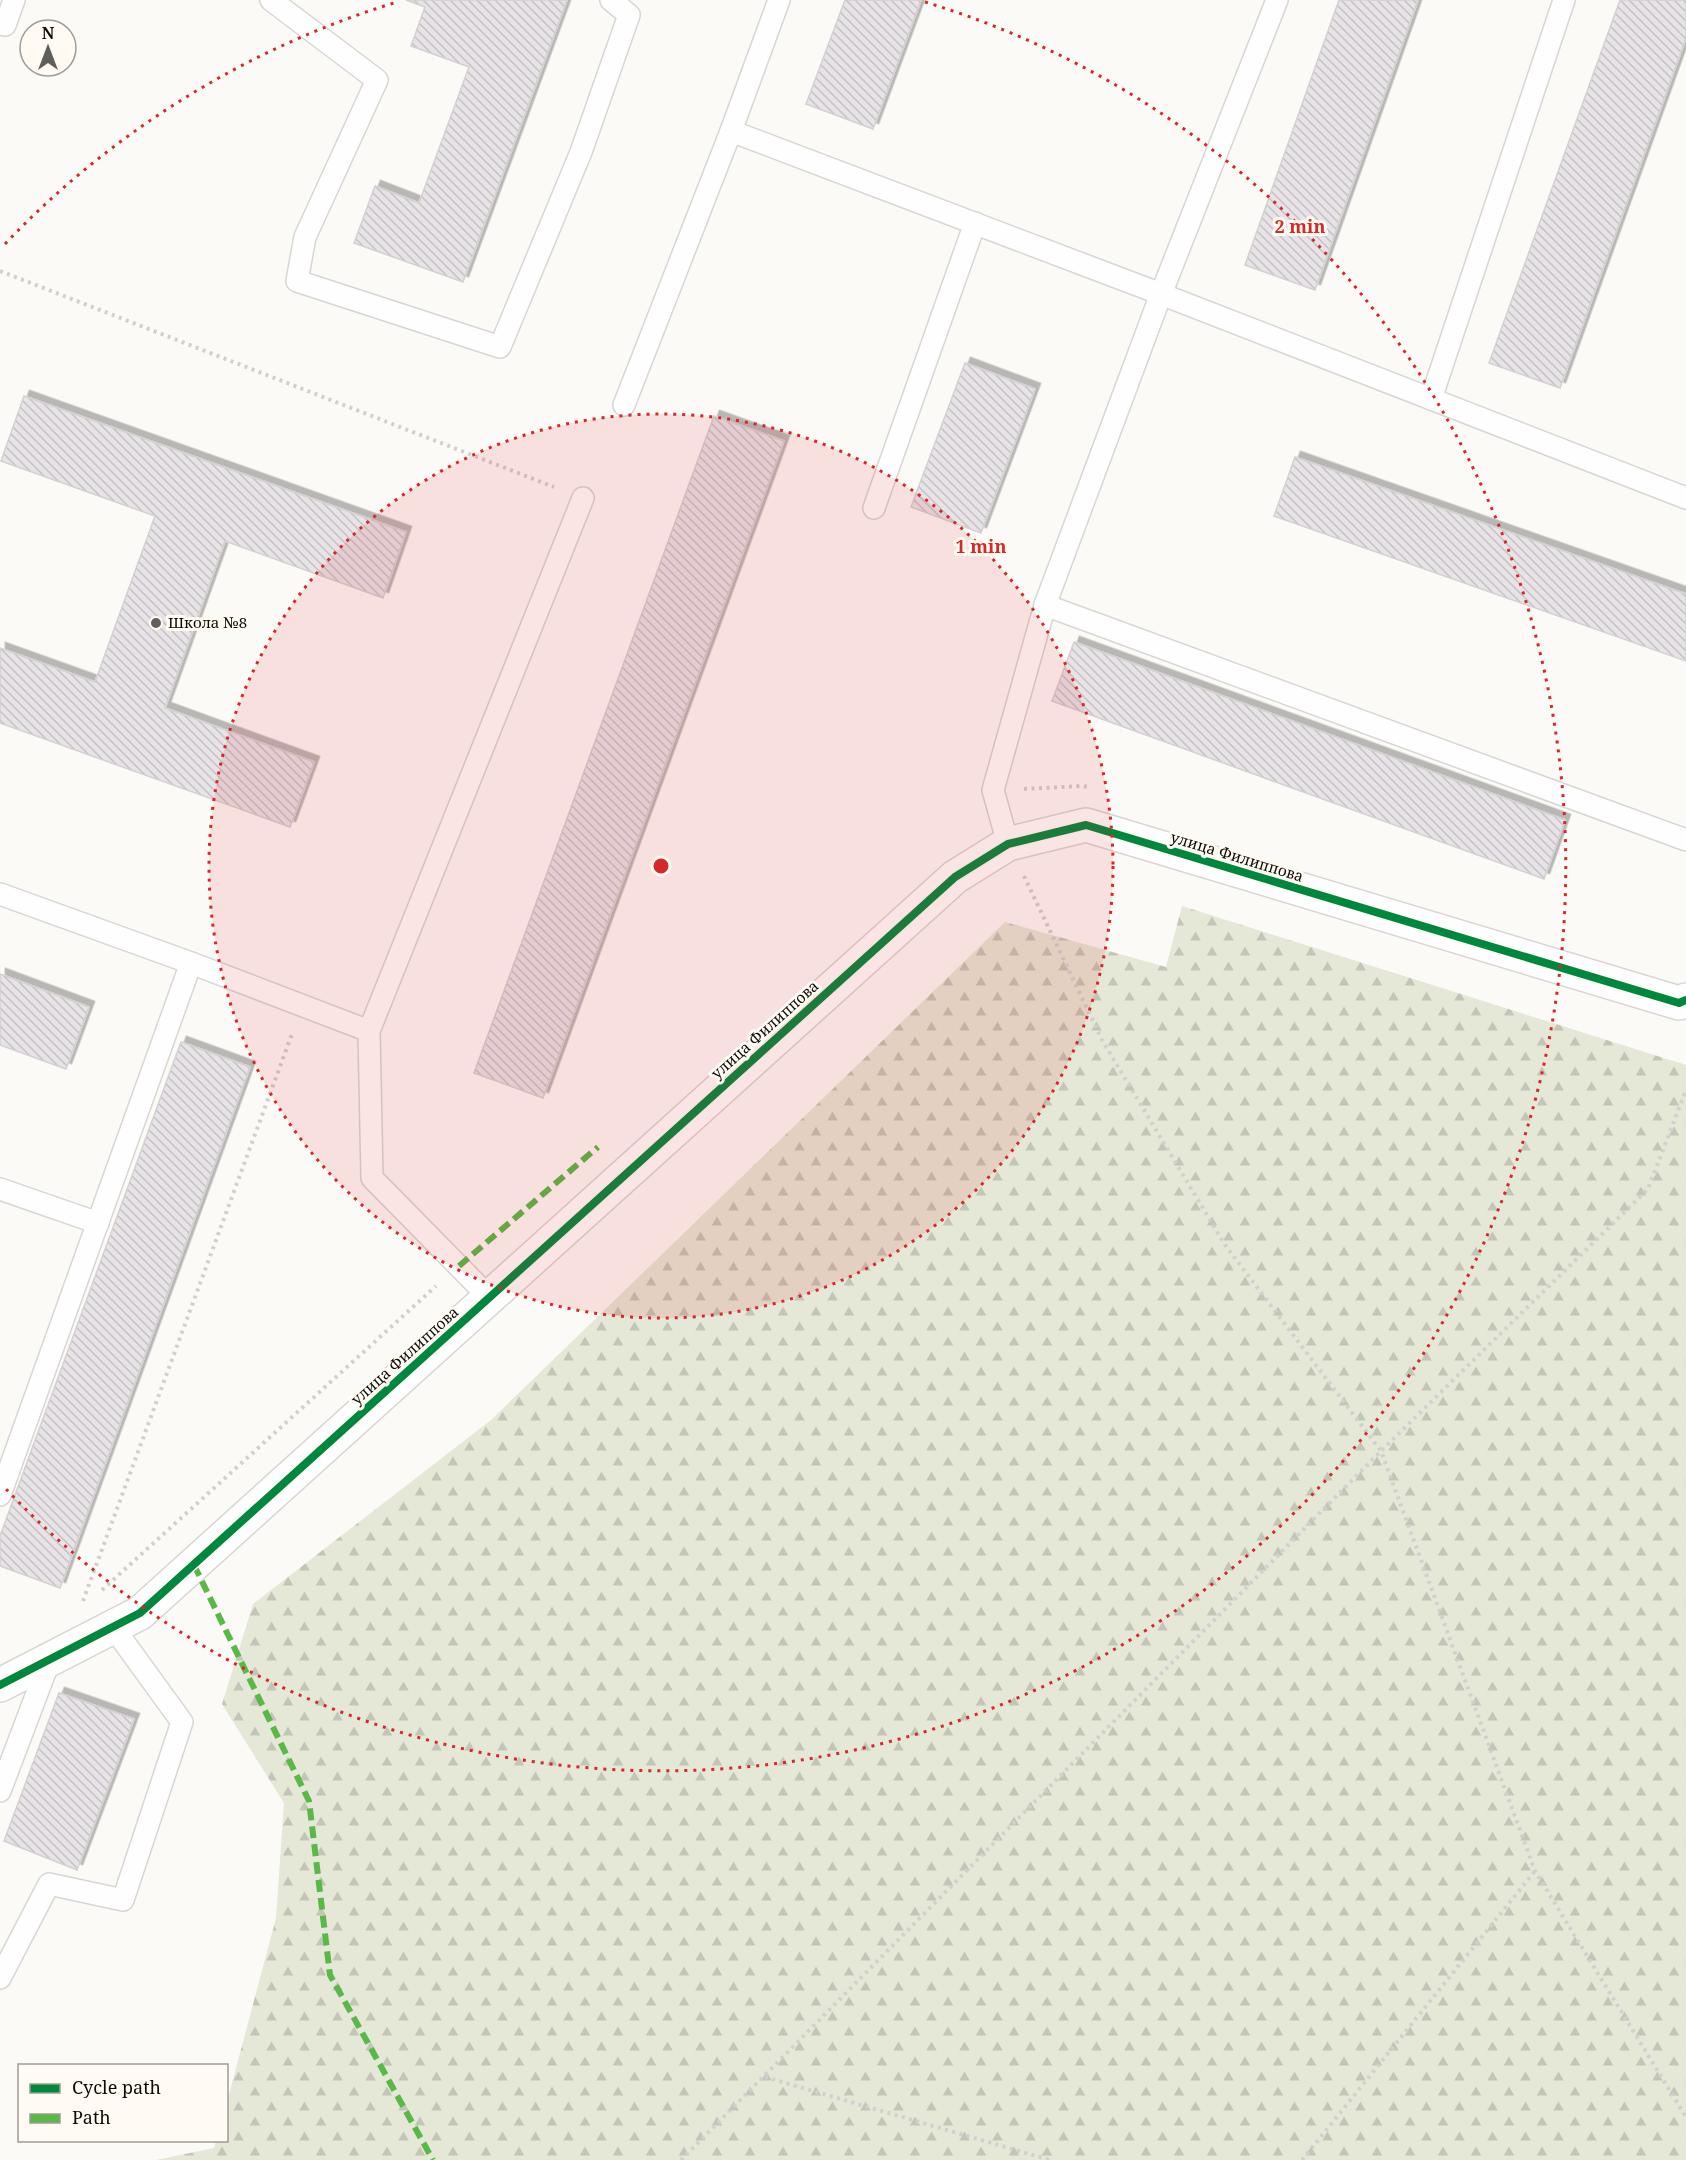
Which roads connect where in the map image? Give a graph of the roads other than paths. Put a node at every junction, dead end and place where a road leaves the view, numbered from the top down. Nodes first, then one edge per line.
1 (14, 0) edge
2 (271, 0) edge
3 (611, 0) edge
4 (779, 0) edge
5 (1277, 0) edge
6 (1564, 0) edge
7 (0, 24) edge
8 (731, 131) junction
9 (975, 223) junction
10 (1161, 294) junction
11 (1431, 399) junction
12 (624, 405) dead end
13 (583, 498) road end
14 (1686, 498) edge
15 (874, 508) dead end
16 (1045, 604) junction
17 (1686, 840) edge
18 (1008, 844) junction
19 (0, 894) edge
20 (191, 963) junction
21 (1686, 1000) edge
22 (369, 1031) junction
23 (0, 1189) edge
24 (98, 1223) junction
25 (489, 1297) junction
26 (0, 1495) edge
27 (113, 1627) junction
28 (50, 1659) junction
29 (0, 1685) edge
30 (0, 1791) edge
31 (0, 1978) edge

1 - 7 lane
2 - 3 lane
4 - 8 lane
5 - 10 lane
6 - 11 lane
8 - 9 lane
8 - 12 lane
9 - 10 lane
9 - 15 lane
10 - 11 lane
10 - 16 lane
11 - 14 lane
13 - 22 lane
16 - 17 lane
16 - 18 lane
18 - 21 street, улица Филиппова
18 - 25 street, улица Филиппова
19 - 20 lane
20 - 22 lane
20 - 24 lane
22 - 25 lane
23 - 24 lane
24 - 26 lane
25 - 27 street, улица Филиппова
27 - 28 street, улица Филиппова
27 - 31 lane
28 - 29 street, улица Филиппова
28 - 30 lane

